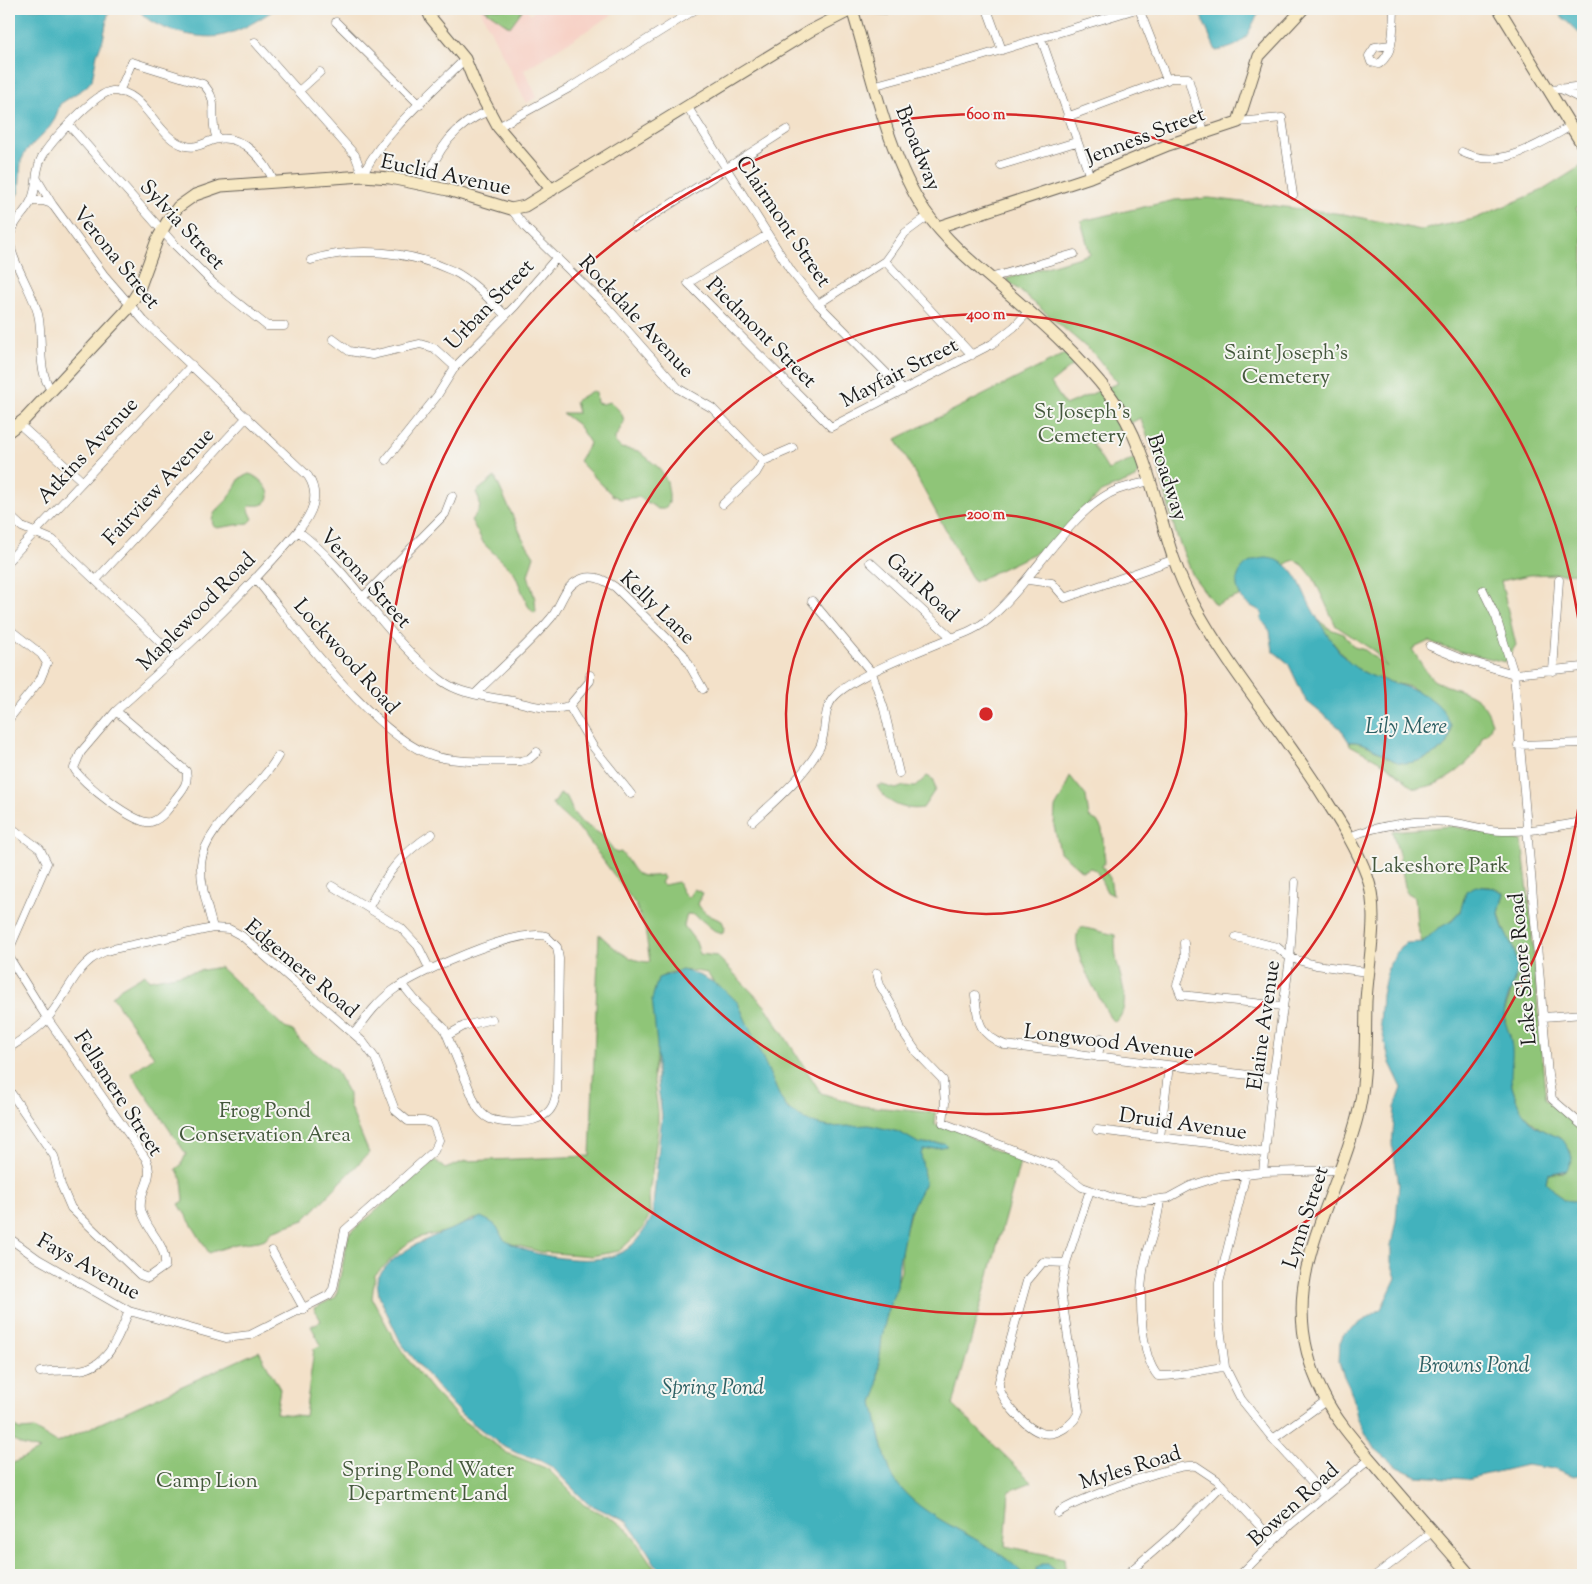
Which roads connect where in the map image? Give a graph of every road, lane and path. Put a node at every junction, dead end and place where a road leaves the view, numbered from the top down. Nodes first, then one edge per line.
1 (427, 9) edge
2 (696, 9) edge
3 (852, 9) edge
4 (987, 9) edge
5 (1138, 9) edge
6 (1303, 9) edge
7 (1394, 9) edge
8 (1499, 9) edge
9 (893, 10) edge
10 (336, 22) dead end
11 (1041, 38) junction
12 (256, 42) dead end
13 (1391, 45) dead end
14 (1002, 50) junction
15 (465, 59) junction
16 (320, 72) dead end
17 (1166, 80) junction
18 (876, 85) junction
19 (1583, 86) edge
20 (1554, 89) junction
21 (299, 91) junction
22 (119, 92) junction
23 (1583, 100) edge
24 (420, 105) junction
25 (688, 106) junction
26 (489, 112) junction
27 (1067, 117) junction
28 (1238, 122) junction
29 (69, 125) junction
30 (1571, 126) junction
31 (498, 127) junction
32 (786, 130) dead end
33 (1204, 132) junction
34 (217, 139) junction
35 (1076, 142) junction
36 (1583, 146) edge
37 (1462, 152) dead end
38 (1002, 165) dead end
39 (726, 168) junction
40 (363, 176) junction
41 (1090, 177) junction
42 (37, 179) junction
43 (274, 182) junction
44 (426, 184) junction
45 (552, 190) junction
46 (1293, 196) dead end
47 (31, 201) junction
48 (52, 204) junction
49 (511, 209) junction
50 (928, 216) junction
51 (635, 227) dead end
52 (938, 227) junction
53 (162, 230) junction
54 (768, 235) junction
55 (1074, 254) dead end
56 (558, 258) junction
57 (311, 260) dead end
58 (885, 261) junction
59 (990, 278) junction
60 (818, 304) junction
61 (131, 305) junction
62 (1029, 311) junction
63 (505, 315) junction
64 (284, 326) dead end
65 (332, 339) dead end
66 (972, 355) junction
67 (192, 365) junction
68 (455, 367) junction
69 (903, 390) junction
70 (52, 391) junction
71 (247, 417) junction
72 (19, 424) junction
73 (831, 427) joint
74 (9, 431) edge
75 (793, 448) dead end
76 (386, 460) dead end
77 (763, 462) junction
78 (82, 481) junction
79 (1150, 481) junction
80 (452, 496) dead end
81 (723, 504) dead end
82 (9, 515) edge
83 (298, 531) junction
84 (36, 532) junction
85 (1175, 559) junction
86 (9, 560) edge
87 (870, 562) dead end
88 (255, 578) junction
89 (96, 580) junction
90 (1028, 580) junction
91 (1558, 580) dead end
92 (1483, 590) dead end
93 (362, 598) junction
94 (812, 601) dead end
95 (9, 629) edge
96 (952, 638) junction
97 (1430, 646) dead end
98 (175, 656) junction
99 (1583, 667) edge
100 (1553, 671) junction
101 (872, 673) junction
102 (1514, 674) junction
103 (590, 675) dead end
104 (703, 689) dead end
105 (475, 694) junction
106 (569, 706) junction
107 (116, 712) junction
108 (9, 719) edge
109 (1583, 743) edge
110 (1518, 744) junction
111 (537, 752) dead end
112 (278, 756) dead end
113 (899, 773) dead end
114 (631, 794) dead end
115 (752, 821) dead end
116 (1583, 822) edge
117 (9, 826) edge
118 (1528, 831) junction
119 (432, 834) dead end
120 (1349, 837) junction
121 (1355, 850) joint
122 (1296, 882) dead end
123 (332, 886) dead end
124 (369, 907) junction
125 (213, 928) junction
126 (1236, 938) dead end
127 (1184, 943) dead end
128 (9, 950) edge
129 (9, 957) edge
130 (1290, 958) junction
131 (430, 970) junction
132 (1367, 972) junction
133 (877, 973) dead end
134 (402, 984) junction
135 (975, 995) dead end
136 (1282, 1006) junction
137 (1583, 1014) edge
138 (1544, 1017) junction
139 (47, 1018) junction
140 (492, 1018) dead end
141 (354, 1034) junction
142 (448, 1035) junction
143 (1101, 1038) dead end
144 (9, 1048) edge
145 (1098, 1057) junction
146 (1169, 1066) junction
147 (1273, 1078) junction
148 (9, 1090) edge
149 (1583, 1126) edge
150 (1097, 1130) dead end
151 (439, 1136) joint
152 (1160, 1137) junction
153 (1264, 1153) junction
154 (1340, 1170) junction
155 (1263, 1172) junction
156 (1246, 1174) junction
157 (1090, 1190) junction
158 (1160, 1199) junction
159 (9, 1238) edge
160 (272, 1251) dead end
161 (1066, 1263) junction
162 (304, 1309) junction
163 (129, 1311) junction
164 (1224, 1367) junction
165 (40, 1372) dead end
166 (1327, 1400) junction
167 (1273, 1439) junction
168 (1370, 1459) junction
169 (1222, 1485) junction
170 (1324, 1495) junction
171 (1058, 1513) dead end
172 (1432, 1532) junction
173 (1274, 1541) junction
174 (1126, 1575) edge
175 (1240, 1575) edge
176 (1376, 1575) edge
177 (1470, 1575) edge

1 - 15 street
2 - 31 street
3 - 9 street
3 - 18 street, Broadway
3 - 25 street, Euclid Avenue
4 - 14 street
5 - 11 street
5 - 17 street
6 - 28 street, Jenness Street
7 - 13 street
8 - 20 street
10 - 24 street
11 - 14 street
11 - 27 street
12 - 21 street
14 - 18 street
15 - 24 street
15 - 26 street
16 - 21 street
17 - 27 street
17 - 33 street
18 - 50 street, Broadway
19 - 20 street
20 - 23 street
20 - 30 street
21 - 40 street
22 - 29 street
22 - 34 street
22 - 34 street
24 - 40 street
25 - 39 street, Clairmont Street
25 - 45 street, Euclid Avenue
26 - 31 street
26 - 44 street
27 - 35 street
28 - 33 street, Jenness Street
28 - 46 street
29 - 42 street
29 - 53 street, Sylvia Street
30 - 36 street
30 - 37 street
31 - 45 street
32 - 39 street
33 - 41 street, Jenness Street
34 - 43 street
35 - 38 street
35 - 41 street
39 - 51 street
39 - 54 street, Clairmont Street
40 - 43 street, Euclid Avenue
40 - 44 street, Euclid Avenue
41 - 52 street, Jenness Street
42 - 47 street
42 - 48 street, Verona Street
43 - 53 street, Euclid Avenue
44 - 49 street, Euclid Avenue
45 - 49 street, Euclid Avenue
47 - 48 street, Verona Street
47 - 70 street
48 - 61 street, Verona Street
49 - 56 street, Rockdale Avenue
50 - 52 street, Broadway
50 - 58 street
52 - 59 street, Broadway
53 - 61 street, Euclid Avenue
53 - 64 street, Sylvia Street
54 - 60 street, Clairmont Street
54 - 73 street, Piedmont Street
55 - 59 street
56 - 63 street, Urban Street
56 - 77 street, Rockdale Avenue
57 - 63 street
58 - 60 street
58 - 66 street
59 - 62 street, Broadway
60 - 69 street, Clairmont Street
61 - 67 street, Verona Street
61 - 70 street, Euclid Avenue
62 - 66 street, Mayfair Street
62 - 79 street, Broadway
63 - 68 street, Urban Street
65 - 68 street, Urban Street
66 - 69 street, Mayfair Street
67 - 71 street, Verona Street
67 - 78 street, Atkins Avenue
68 - 76 street
69 - 73 street, Mayfair Street
70 - 72 street, Euclid Avenue
71 - 83 street, Verona Street
71 - 89 street, Fairview Avenue
72 - 74 street, Euclid Avenue
72 - 78 street
75 - 77 street
77 - 81 street
78 - 84 street, Atkins Avenue
79 - 85 street, Broadway
79 - 90 street
80 - 93 street
82 - 84 street
83 - 88 street, Maplewood Road
83 - 93 street, Verona Street
84 - 86 street, Atkins Avenue
84 - 89 street
85 - 90 street
85 - 120 street, Broadway
87 - 96 street, Gail Road
88 - 98 street, Maplewood Road
88 - 111 street, Lockwood Road
89 - 98 street
90 - 96 street
91 - 100 street
92 - 102 street, Lake Shore Road
93 - 105 street, Verona Street
94 - 101 street
95 - 108 street
96 - 101 street
97 - 102 street
98 - 107 street, Maplewood Road
99 - 100 street
100 - 102 street
101 - 113 street
101 - 115 street
102 - 110 street, Lake Shore Road
103 - 106 street
104 - 105 street, Kelly Lane
105 - 106 street, Verona Street
106 - 114 street
107 - 107 street, Maplewood Road
109 - 110 street
110 - 118 street, Lake Shore Road
112 - 125 street
116 - 118 street
117 - 128 street
118 - 120 street
118 - 138 street, Lake Shore Road
119 - 124 street
120 - 121 street, Broadway
121 - 132 street, Lynn Street
122 - 130 street, Elaine Avenue
123 - 124 street
124 - 131 street
125 - 139 street, Edgemere Road
125 - 141 street, Edgemere Road
126 - 130 street
127 - 136 street
129 - 139 street, Fellsmere Street
130 - 132 street
130 - 136 street, Elaine Avenue
131 - 134 street
131 - 142 street
132 - 154 street, Lynn Street
133 - 157 street
134 - 141 street
134 - 142 street
135 - 145 street, Longwood Avenue
136 - 147 street, Elaine Avenue
137 - 138 street
138 - 149 street, Lake Shore Road
139 - 144 street, Edgemere Road
139 - 148 street, Fellsmere Street
140 - 142 street
141 - 151 street, Edgemere Road
143 - 145 street
145 - 146 street, Longwood Avenue
146 - 147 street, Longwood Avenue
146 - 152 street
147 - 153 street, Elaine Avenue
150 - 152 street, Druid Avenue
151 - 162 street, Fays Avenue
152 - 153 street, Druid Avenue
153 - 155 street, Elaine Avenue
154 - 155 street
154 - 166 street, Lynn Street
155 - 156 street
156 - 158 street
156 - 164 street
157 - 158 street
157 - 161 street
158 - 164 street
159 - 163 street, Fays Avenue
160 - 162 street
161 - 161 street
162 - 163 street, Fays Avenue
163 - 165 street
164 - 167 street
166 - 167 street
166 - 168 street, Lynn Street
167 - 170 street
168 - 170 street, Bowen Road
168 - 172 street, Lynn Street
169 - 171 street, Myles Road
169 - 173 street, Myles Road
169 - 174 street
170 - 173 street, Bowen Road
172 - 176 street
172 - 177 street, Lynn Street
173 - 175 street, Bowen Road

